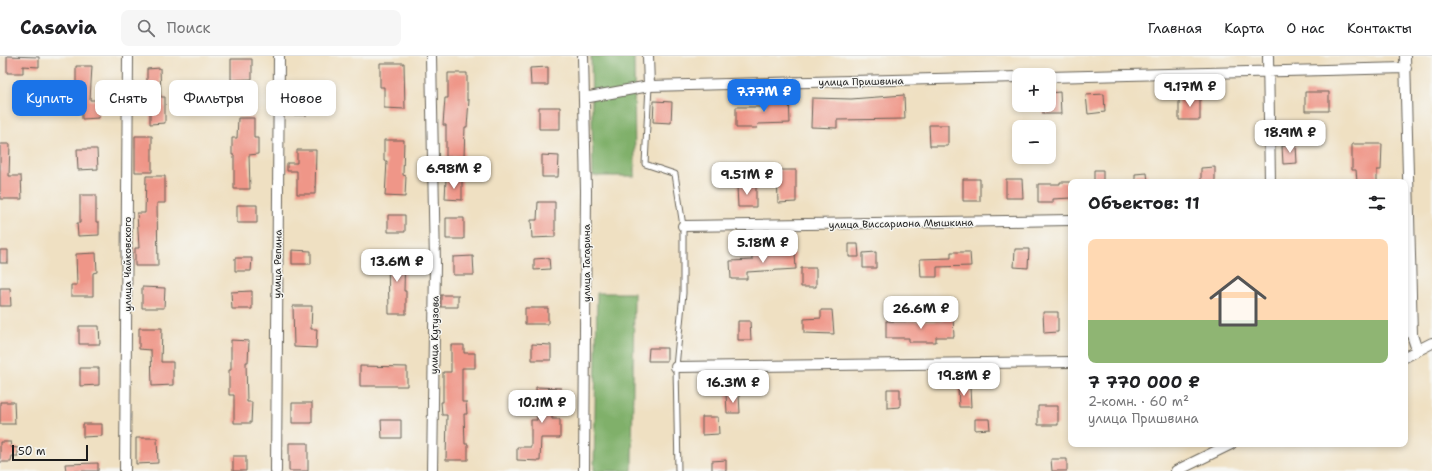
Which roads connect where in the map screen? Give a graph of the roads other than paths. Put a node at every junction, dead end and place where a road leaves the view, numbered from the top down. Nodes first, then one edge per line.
1 (128, 56) edge
2 (279, 56) edge
3 (431, 56) edge
4 (583, 56) edge
5 (648, 56) edge
6 (1268, 56) edge
7 (1405, 56) edge
8 (1406, 68) junction
9 (1268, 72) junction
10 (1056, 77) edge
11 (1012, 78) edge
12 (649, 86) junction
13 (584, 98) junction
14 (1270, 179) edge
15 (1068, 220) edge
16 (684, 226) junction
17 (1432, 343) edge
18 (1417, 350) junction
19 (1408, 354) edge
20 (1068, 362) edge
21 (676, 367) junction
22 (1225, 447) edge
23 (125, 471) edge
24 (276, 471) edge
25 (432, 471) edge
26 (584, 471) edge
27 (678, 471) edge
28 (1176, 471) edge

1 - 23 street, улица Чайковского
2 - 24 street, улица Репина
3 - 25 street, улица Кутузова
4 - 13 street, улица Гагарина
5 - 12 street
6 - 9 street
7 - 8 street
8 - 9 street
8 - 18 street
9 - 10 street
9 - 14 street
11 - 12 street, улица Пришвина
12 - 13 street, улица Пришвина
12 - 16 lane
13 - 26 street, улица Гагарина
15 - 16 street, улица Виссариона Мышкина
16 - 21 lane
17 - 18 street
18 - 19 street
20 - 21 street
21 - 27 lane
22 - 28 street

